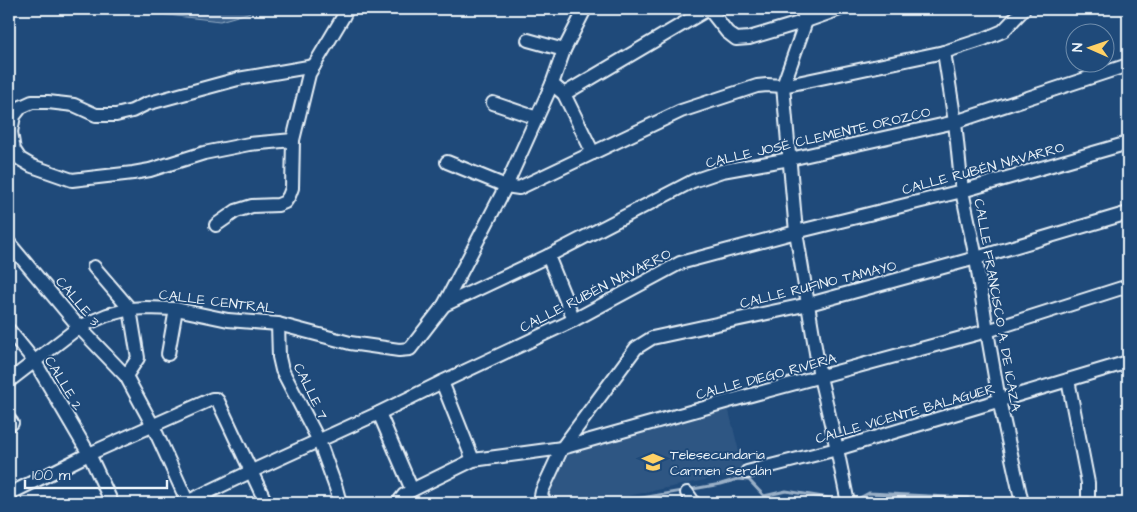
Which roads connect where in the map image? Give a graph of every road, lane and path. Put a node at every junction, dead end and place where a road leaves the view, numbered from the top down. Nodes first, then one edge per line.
1 (347, 9) edge
2 (585, 9) edge
3 (709, 9) edge
4 (840, 9) edge
5 (1024, 9) edge
6 (804, 15) edge
7 (528, 40) dead end
8 (564, 50) junction
9 (944, 52) junction
10 (1128, 65) edge
11 (314, 66) junction
12 (552, 84) junction
13 (783, 86) junction
14 (564, 94) junction
15 (494, 103) dead end
16 (537, 118) junction
17 (955, 122) junction
18 (293, 140) junction
19 (1128, 143) edge
20 (593, 153) junction
21 (790, 159) junction
22 (447, 162) dead end
23 (506, 186) junction
24 (962, 191) junction
25 (1128, 213) edge
26 (216, 225) dead end
27 (796, 232) junction
28 (9, 243) edge
29 (548, 256) junction
30 (976, 258) junction
31 (94, 267) dead end
32 (1128, 286) edge
33 (809, 304) junction
34 (444, 305) junction
35 (130, 309) junction
36 (176, 309) junction
37 (574, 320) junction
38 (278, 324) junction
39 (79, 327) junction
40 (9, 330) edge
41 (987, 330) junction
42 (168, 354) dead end
43 (35, 362) junction
44 (1128, 362) edge
45 (126, 376) junction
46 (820, 377) junction
47 (1068, 380) junction
48 (9, 381) edge
49 (442, 382) junction
50 (999, 400) junction
51 (380, 413) junction
52 (153, 426) junction
53 (319, 441) junction
54 (562, 448) junction
55 (837, 449) junction
56 (89, 454) junction
57 (473, 460) junction
58 (252, 471) junction
59 (747, 472) dead end
60 (412, 490) junction
61 (9, 494) edge
62 (112, 503) edge
63 (187, 503) edge
64 (266, 503) edge
65 (340, 503) edge
66 (400, 503) edge
67 (546, 503) edge
68 (848, 503) edge
69 (1022, 503) edge
70 (1088, 503) edge

1 - 11 street
2 - 8 street
3 - 6 street
3 - 14 street
4 - 6 street
5 - 9 street
6 - 13 street
7 - 8 street
8 - 12 street
9 - 13 street
9 - 17 street, CALLE FRANCISCO A. DE ICAZA
10 - 17 street, CALLE JOSÉ CLEMENTE OROZCO
11 - 18 street
11 - 18 street
12 - 14 street
12 - 16 street
13 - 20 street
13 - 21 street
14 - 20 street
15 - 16 street
16 - 23 street
17 - 21 street, CALLE JOSÉ CLEMENTE OROZCO
17 - 24 street, CALLE FRANCISCO A. DE ICAZA
18 - 26 street
19 - 24 street, CALLE RUBÉN NAVARRO
20 - 23 street
21 - 27 street
21 - 29 street, CALLE JOSÉ CLEMENTE OROZCO
22 - 23 street
23 - 34 street
24 - 27 street, CALLE RUBÉN NAVARRO
24 - 30 street, CALLE FRANCISCO A. DE ICAZA
25 - 30 street, CALLE RUFINO TAMAYO
27 - 33 street
27 - 37 street, CALLE RUBÉN NAVARRO
28 - 39 street, CALLE 3
29 - 34 street, CALLE JOSÉ CLEMENTE OROZCO
29 - 37 street
30 - 33 street, CALLE RUFINO TAMAYO
30 - 41 street, CALLE FRANCISCO A. DE ICAZA
31 - 35 street
32 - 41 street, CALLE DIEGO RIVERA
33 - 46 street
33 - 54 street, CALLE RUFINO TAMAYO
34 - 38 street, CALLE CENTRAL
35 - 36 street, CALLE CENTRAL
35 - 39 street, CALLE CENTRAL
35 - 45 street
36 - 38 street, CALLE CENTRAL
36 - 42 street
37 - 49 street, CALLE RUBÉN NAVARRO
38 - 53 street, CALLE 7
39 - 43 street, CALLE CENTRAL
39 - 45 street, CALLE 3
40 - 43 street, CALLE 2
41 - 46 street, CALLE DIEGO RIVERA
41 - 50 street, CALLE FRANCISCO A. DE ICAZA
43 - 48 street, CALLE CENTRAL
43 - 56 street, CALLE 2
44 - 47 street, CALLE VICENTE BALAGUER
45 - 52 street, CALLE 3
46 - 54 street, CALLE DIEGO RIVERA
46 - 55 street
47 - 50 street, CALLE VICENTE BALAGUER
47 - 70 street
49 - 51 street, CALLE RUBÉN NAVARRO
49 - 57 street
50 - 55 street, CALLE VICENTE BALAGUER
50 - 69 street, CALLE FRANCISCO A. DE ICAZA
51 - 53 street, CALLE RUBÉN NAVARRO
51 - 60 street
52 - 56 street
52 - 58 street
52 - 63 street, CALLE 3
53 - 58 street, CALLE RUBÉN NAVARRO
53 - 65 street, CALLE 7
54 - 57 street, CALLE DIEGO RIVERA
54 - 67 street, CALLE RUFINO TAMAYO
55 - 59 street, CALLE VICENTE BALAGUER
55 - 68 street
56 - 61 street
56 - 62 street, CALLE 2
57 - 60 street, CALLE DIEGO RIVERA
58 - 63 street, CALLE RUBÉN NAVARRO
58 - 64 street
60 - 66 street

